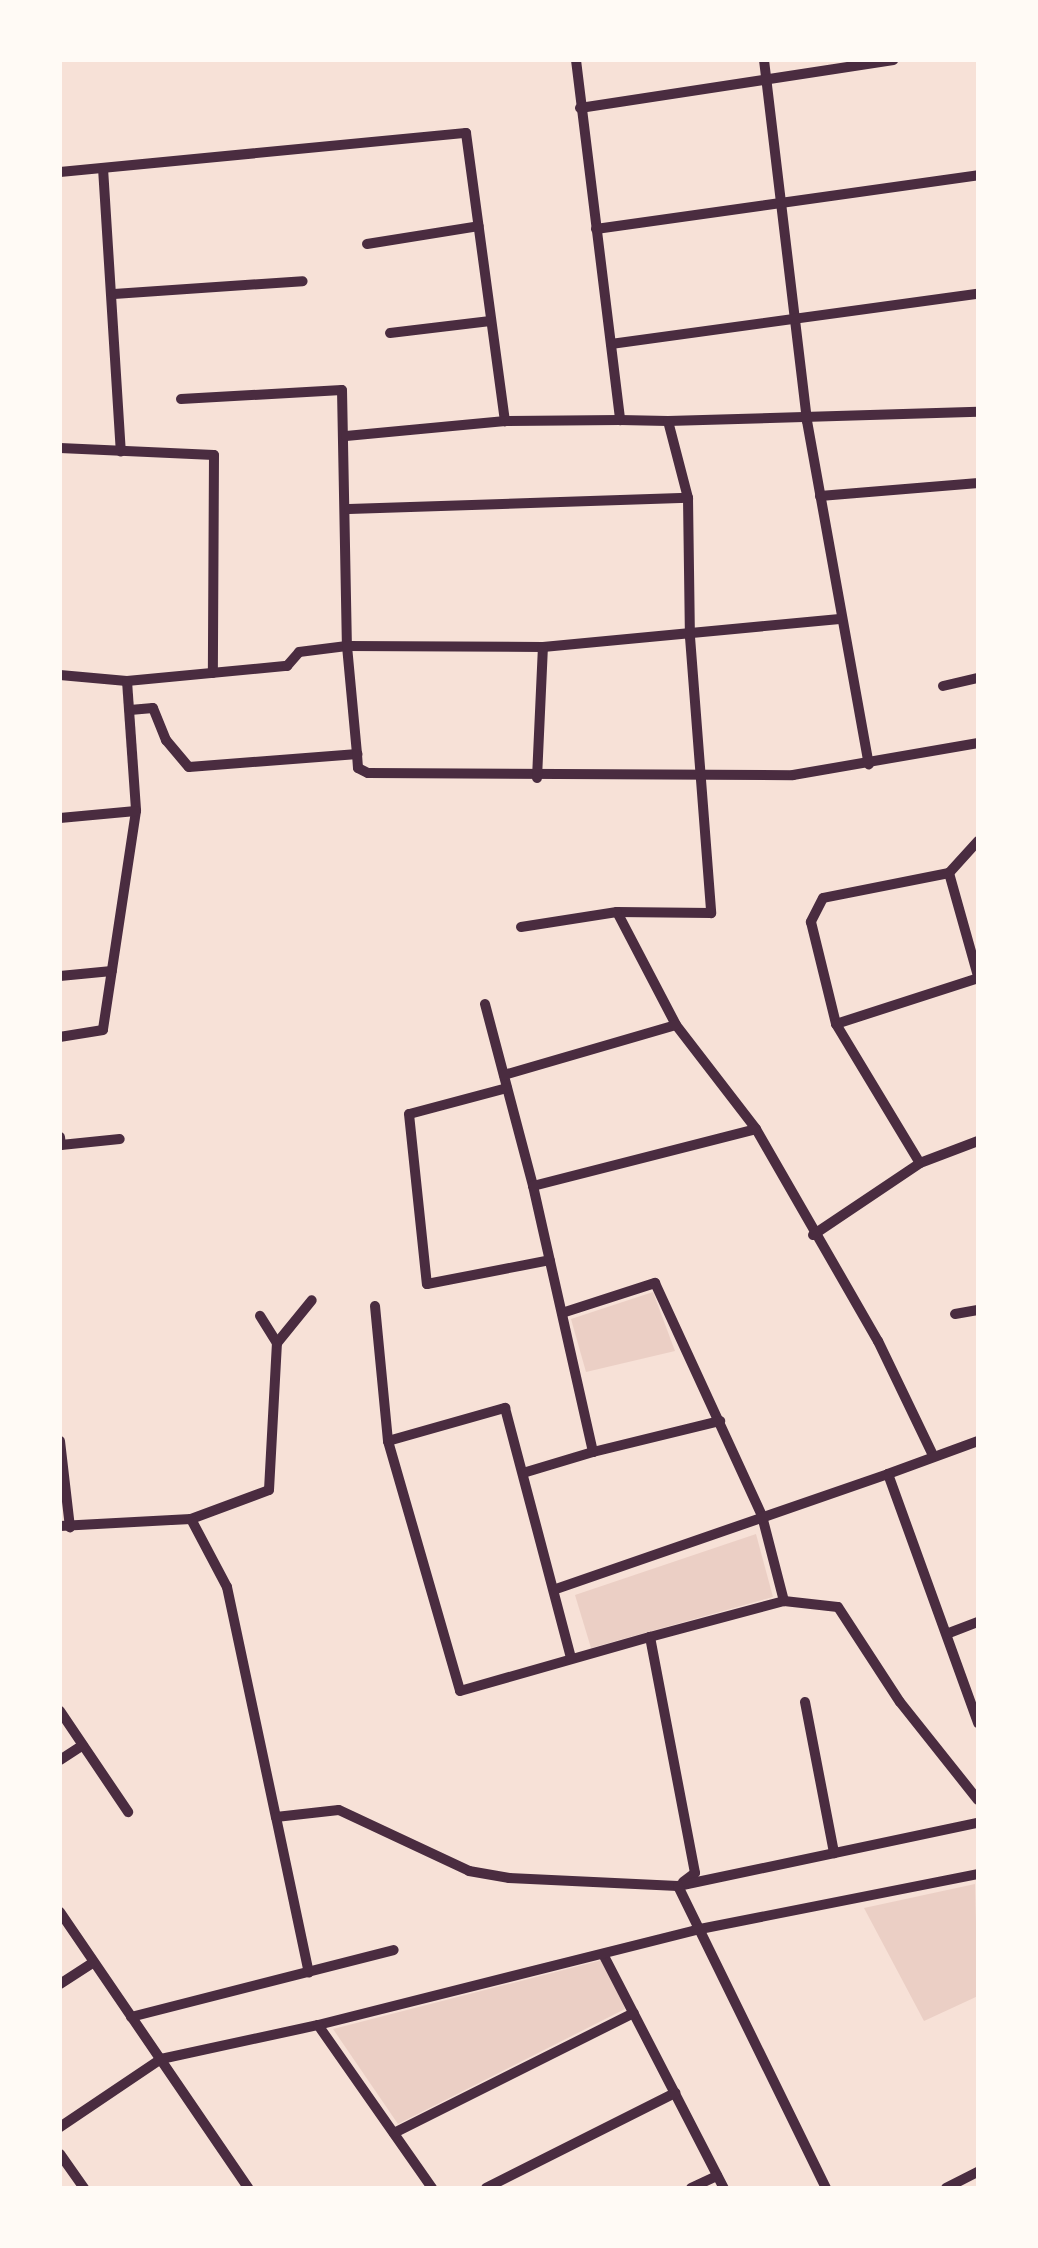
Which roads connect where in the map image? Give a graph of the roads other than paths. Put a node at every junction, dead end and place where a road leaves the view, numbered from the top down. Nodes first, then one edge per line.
1 (576, 60) edge
2 (764, 60) edge
3 (893, 60) edge
4 (766, 79) junction
5 (580, 108) junction
6 (103, 168) junction
7 (60, 172) edge
8 (978, 175) edge
9 (780, 204) junction
10 (479, 226) junction
11 (596, 229) junction
12 (367, 244) dead end
13 (303, 281) dead end
14 (114, 294) junction
15 (978, 294) edge
16 (797, 316) junction
17 (490, 320) junction
18 (390, 334) dead end
19 (610, 344) junction
20 (180, 399) dead end
21 (978, 412) edge
22 (620, 420) junction
23 (505, 421) junction
24 (668, 421) junction
25 (807, 421) junction
26 (346, 436) junction
27 (60, 448) edge
28 (121, 451) junction
29 (978, 483) edge
30 (820, 496) junction
31 (688, 498) junction
32 (349, 509) junction
33 (840, 618) junction
34 (690, 637) junction
35 (347, 646) junction
36 (543, 647) junction
37 (213, 672) junction
38 (60, 675) edge
39 (978, 678) edge
40 (127, 681) junction
41 (943, 686) dead end
42 (130, 710) junction
43 (978, 743) edge
44 (357, 754) junction
45 (869, 764) junction
46 (704, 771) junction
47 (537, 778) junction
48 (136, 811) junction
49 (60, 818) edge
50 (978, 841) edge
51 (949, 873) junction
52 (617, 912) junction
53 (520, 927) dead end
54 (112, 971) junction
55 (60, 976) edge
56 (978, 977) edge
57 (485, 1004) dead end
58 (836, 1024) junction
59 (676, 1025) junction
60 (60, 1037) edge
61 (504, 1076) junction
62 (507, 1088) junction
63 (756, 1129) junction
64 (60, 1136) edge
65 (120, 1139) dead end
66 (978, 1140) edge
67 (920, 1163) junction
68 (533, 1186) junction
69 (813, 1236) junction
70 (550, 1260) junction
71 (312, 1300) dead end
72 (376, 1306) dead end
73 (978, 1310) edge
74 (562, 1313) junction
75 (955, 1314) dead end
76 (260, 1316) dead end
77 (277, 1343) junction
78 (720, 1421) junction
79 (60, 1440) edge
80 (388, 1441) junction
81 (978, 1442) edge
82 (593, 1452) junction
83 (932, 1453) junction
84 (523, 1472) junction
85 (888, 1474) junction
86 (762, 1516) junction
87 (191, 1519) junction
88 (65, 1526) edge
89 (556, 1589) junction
90 (784, 1601) junction
91 (978, 1622) edge
92 (949, 1633) junction
93 (650, 1637) junction
94 (571, 1658) junction
95 (805, 1702) dead end
96 (60, 1711) edge
97 (978, 1723) edge
98 (83, 1745) junction
99 (60, 1760) edge
100 (978, 1800) edge
101 (128, 1812) dead end
102 (276, 1817) junction
103 (978, 1823) edge
104 (834, 1854) junction
105 (978, 1874) edge
106 (678, 1886) junction
107 (60, 1912) edge
108 (695, 1930) junction
109 (394, 1950) dead end
110 (604, 1956) junction
111 (94, 1962) junction
112 (309, 1973) junction
113 (60, 1984) edge
114 (634, 2012) junction
115 (131, 2017) junction
116 (318, 2025) junction
117 (160, 2060) junction
118 (675, 2093) junction
119 (60, 2127) edge
120 (394, 2134) junction
121 (60, 2154) edge
122 (978, 2172) edge
123 (717, 2176) junction
124 (84, 2188) edge
125 (248, 2188) edge
126 (432, 2188) edge
127 (486, 2188) edge
128 (691, 2188) edge
129 (724, 2188) edge
130 (826, 2188) edge
131 (946, 2188) edge

1 - 5 street
2 - 4 street
3 - 4 street
4 - 5 street
4 - 9 street
5 - 11 street
6 - 7 street
6 - 10 street
6 - 14 street
8 - 9 street
9 - 11 street
9 - 16 street
10 - 12 street
10 - 17 street
11 - 19 street
13 - 14 street
14 - 28 street
15 - 16 street
16 - 19 street
16 - 25 street
17 - 18 street
17 - 23 street
19 - 22 street
20 - 26 street
21 - 25 street
22 - 23 street
22 - 24 street
23 - 26 street
24 - 25 street
24 - 31 street
25 - 30 street
26 - 32 street
27 - 28 street
28 - 37 street
29 - 30 street
30 - 33 street
31 - 32 street
31 - 34 street
32 - 35 street
33 - 34 street
33 - 45 street
34 - 36 street
34 - 46 street
35 - 36 street
35 - 37 street
35 - 44 street
36 - 47 street
37 - 40 street
38 - 40 street
39 - 41 street
40 - 42 street
42 - 44 street
42 - 48 street
43 - 45 street
44 - 47 street
45 - 46 street
46 - 47 street
46 - 52 street
48 - 49 street
48 - 54 street
50 - 51 street
51 - 56 street
51 - 58 street
52 - 53 street
52 - 59 street
54 - 55 street
54 - 60 street
56 - 58 street
57 - 61 street
58 - 67 street
59 - 61 street
59 - 63 street
61 - 62 street
62 - 68 street
62 - 70 street
63 - 68 street
63 - 69 street
64 - 65 street
66 - 67 street
67 - 69 street
68 - 70 street
69 - 83 street
70 - 74 street
71 - 77 street
72 - 80 street
73 - 75 street
74 - 78 street
74 - 82 street
76 - 77 street
77 - 87 street
78 - 82 street
78 - 86 street
79 - 88 street
80 - 84 street
80 - 94 street
81 - 83 street
82 - 84 street
83 - 85 street
84 - 89 street
85 - 86 street
85 - 92 street
86 - 89 street
86 - 90 street
87 - 88 street
87 - 102 street
89 - 94 street
90 - 93 street
90 - 100 street
91 - 92 street
92 - 97 street
93 - 94 street
93 - 106 street
95 - 104 street
96 - 98 street
98 - 99 street
98 - 101 street
102 - 106 street
102 - 112 street
103 - 104 street
104 - 106 street
105 - 108 street
106 - 108 street
107 - 111 street
108 - 110 street
108 - 130 street
109 - 112 street
110 - 114 street
110 - 116 street
111 - 113 street
111 - 115 street
112 - 115 street
114 - 118 street
114 - 120 street
115 - 117 street
116 - 117 street
116 - 120 street
117 - 119 street
117 - 125 street
118 - 123 street
118 - 127 street
120 - 126 street
121 - 124 street
122 - 131 street
123 - 128 street
123 - 129 street

